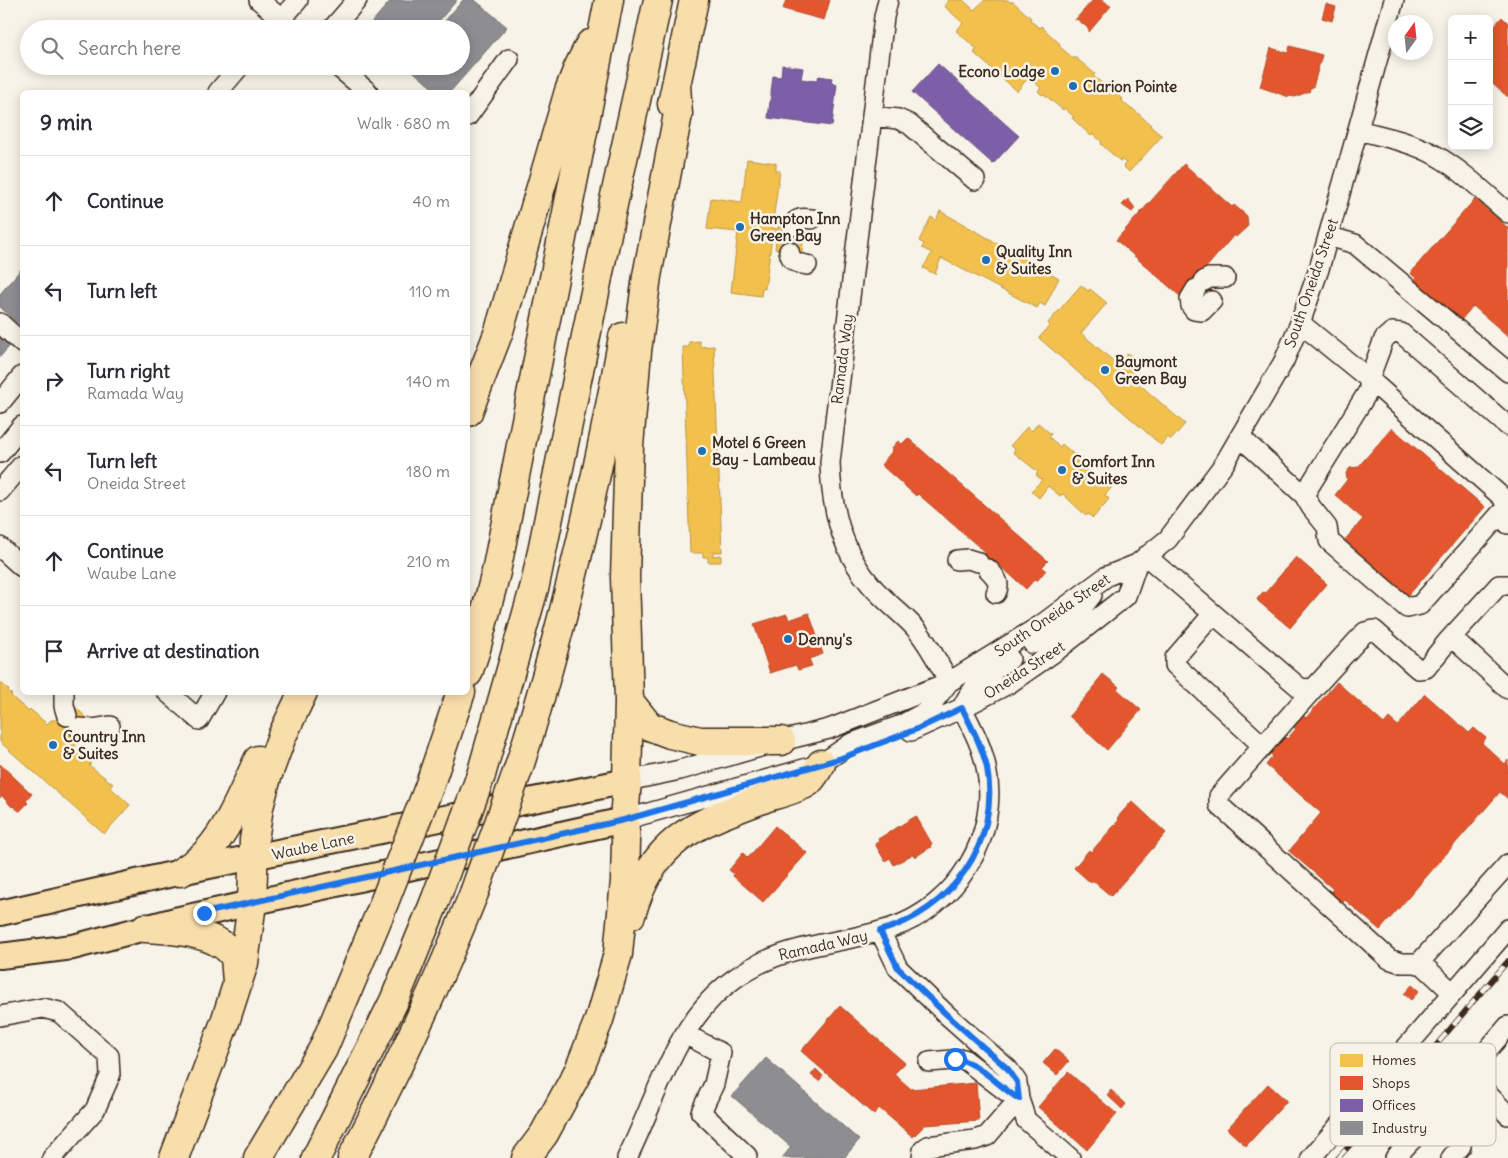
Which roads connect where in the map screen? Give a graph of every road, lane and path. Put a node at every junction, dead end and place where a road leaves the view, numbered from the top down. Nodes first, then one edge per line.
1 (260, 0) edge
2 (298, 0) edge
3 (357, 0) edge
4 (658, 0) edge
5 (694, 0) edge
6 (888, 0) edge
7 (1393, 1) edge
8 (607, 9) edge
9 (278, 20) edge
10 (286, 20) edge
11 (340, 20) edge
12 (509, 59) dead end
13 (232, 75) edge
14 (348, 75) edge
15 (676, 86) junction
16 (220, 90) edge
17 (366, 90) edge
18 (470, 113) edge
19 (872, 116) junction
20 (1358, 130) junction
21 (975, 180) dead end
22 (1508, 212) edge
23 (812, 219) dead end
24 (792, 226) dead end
25 (1328, 236) junction
26 (789, 251) dead end
27 (807, 265) dead end
28 (1225, 278) dead end
29 (1212, 300) dead end
30 (0, 323) edge
31 (1300, 323) junction
32 (20, 341) edge
33 (1508, 372) edge
34 (20, 378) edge
35 (1369, 379) junction
36 (0, 403) edge
37 (470, 407) edge
38 (1508, 426) edge
39 (20, 428) edge
40 (1240, 437) junction
41 (1, 449) edge
42 (20, 467) edge
43 (0, 491) edge
44 (1304, 495) junction
45 (1508, 512) edge
46 (0, 547) edge
47 (957, 560) dead end
48 (1142, 560) junction
49 (20, 565) edge
50 (1107, 576) junction
51 (1508, 585) edge
52 (996, 593) dead end
53 (1213, 614) junction
54 (1447, 642) junction
55 (470, 666) edge
56 (949, 682) junction
57 (1314, 688) junction
58 (1508, 689) edge
59 (64, 695) edge
60 (170, 695) edge
61 (213, 695) edge
62 (302, 695) edge
63 (460, 695) edge
64 (629, 701) junction
65 (962, 708) junction
66 (289, 720) junction
67 (110, 726) dead end
68 (781, 740) junction
69 (1263, 746) junction
70 (821, 764) junction
71 (627, 781) junction
72 (624, 820) junction
73 (253, 858) junction
74 (1508, 864) edge
75 (181, 872) junction
76 (252, 903) junction
77 (0, 912) edge
78 (145, 928) junction
79 (1508, 929) edge
80 (880, 931) junction
81 (618, 954) junction
82 (0, 956) edge
83 (1418, 964) junction
84 (237, 985) junction
85 (1453, 993) junction
86 (0, 1016) edge
87 (1508, 1026) edge
88 (685, 1034) junction
89 (1410, 1043) edge
90 (1493, 1043) edge
91 (929, 1062) dead end
92 (1019, 1099) junction
93 (1496, 1103) edge
94 (1508, 1115) edge
95 (1330, 1135) edge
96 (1407, 1146) edge
97 (747, 1156) dead end
98 (52, 1158) edge
99 (174, 1158) edge
100 (258, 1158) edge
101 (316, 1158) edge
102 (352, 1158) edge
103 (526, 1158) edge
104 (627, 1158) edge
105 (922, 1158) edge
106 (1070, 1158) edge
107 (1310, 1158) edge
108 (1395, 1158) edge

1 - 9 street
2 - 10 street
3 - 11 street
4 - 101 highway, bridge
5 - 15 highway
6 - 19 street, Ramada Way
7 - 20 street, South Oneida Street
8 - 37 highway
8 - 55 highway
12 - 18 street
13 - 16 street
14 - 17 street
15 - 64 highway
15 - 102 highway, bridge
19 - 21 street
19 - 56 street, Ramada Way
20 - 22 street
20 - 25 street, South Oneida Street
23 - 24 street
25 - 31 street, South Oneida Street
25 - 33 street
26 - 27 street
28 - 29 street
30 - 32 street
31 - 35 street
31 - 40 street, South Oneida Street
34 - 36 street
35 - 38 street
35 - 44 street
35 - 45 street
39 - 41 street
40 - 44 street
40 - 48 street, South Oneida Street
42 - 43 street
44 - 45 street
46 - 49 street
47 - 52 street
48 - 50 street, South Oneida Street
48 - 53 street
48 - 65 street, Oneida Street
50 - 56 street, South Oneida Street
50 - 65 street
51 - 54 street
53 - 57 street
53 - 69 street
54 - 57 street
54 - 58 street
56 - 68 street, South Oneida Street
56 - 70 street
57 - 69 street
59 - 67 street
60 - 61 street
62 - 66 highway
63 - 100 highway, bridge
64 - 68 highway
64 - 71 highway
65 - 70 street, Oneida Street
65 - 80 street, Ramada Way
66 - 73 highway
66 - 75 highway
68 - 71 street, South Oneida Street
69 - 83 street
70 - 72 street, Oneida Street
70 - 81 highway
71 - 72 highway
71 - 73 main road, Waube Lane
72 - 76 main road
72 - 81 highway
73 - 75 main road, Waube Lane
73 - 76 highway
74 - 83 street
75 - 77 main road, Waube Lane
76 - 78 main road
76 - 84 highway
78 - 82 main road
78 - 84 highway
79 - 85 street
80 - 88 street, Ramada Way
80 - 92 street
81 - 103 highway
83 - 85 street
84 - 99 highway
85 - 89 street
86 - 98 street
87 - 90 street
88 - 97 street
88 - 104 street, Ramada Way
91 - 92 street
92 - 105 street
92 - 106 street
93 - 94 street
95 - 107 street
96 - 108 street

